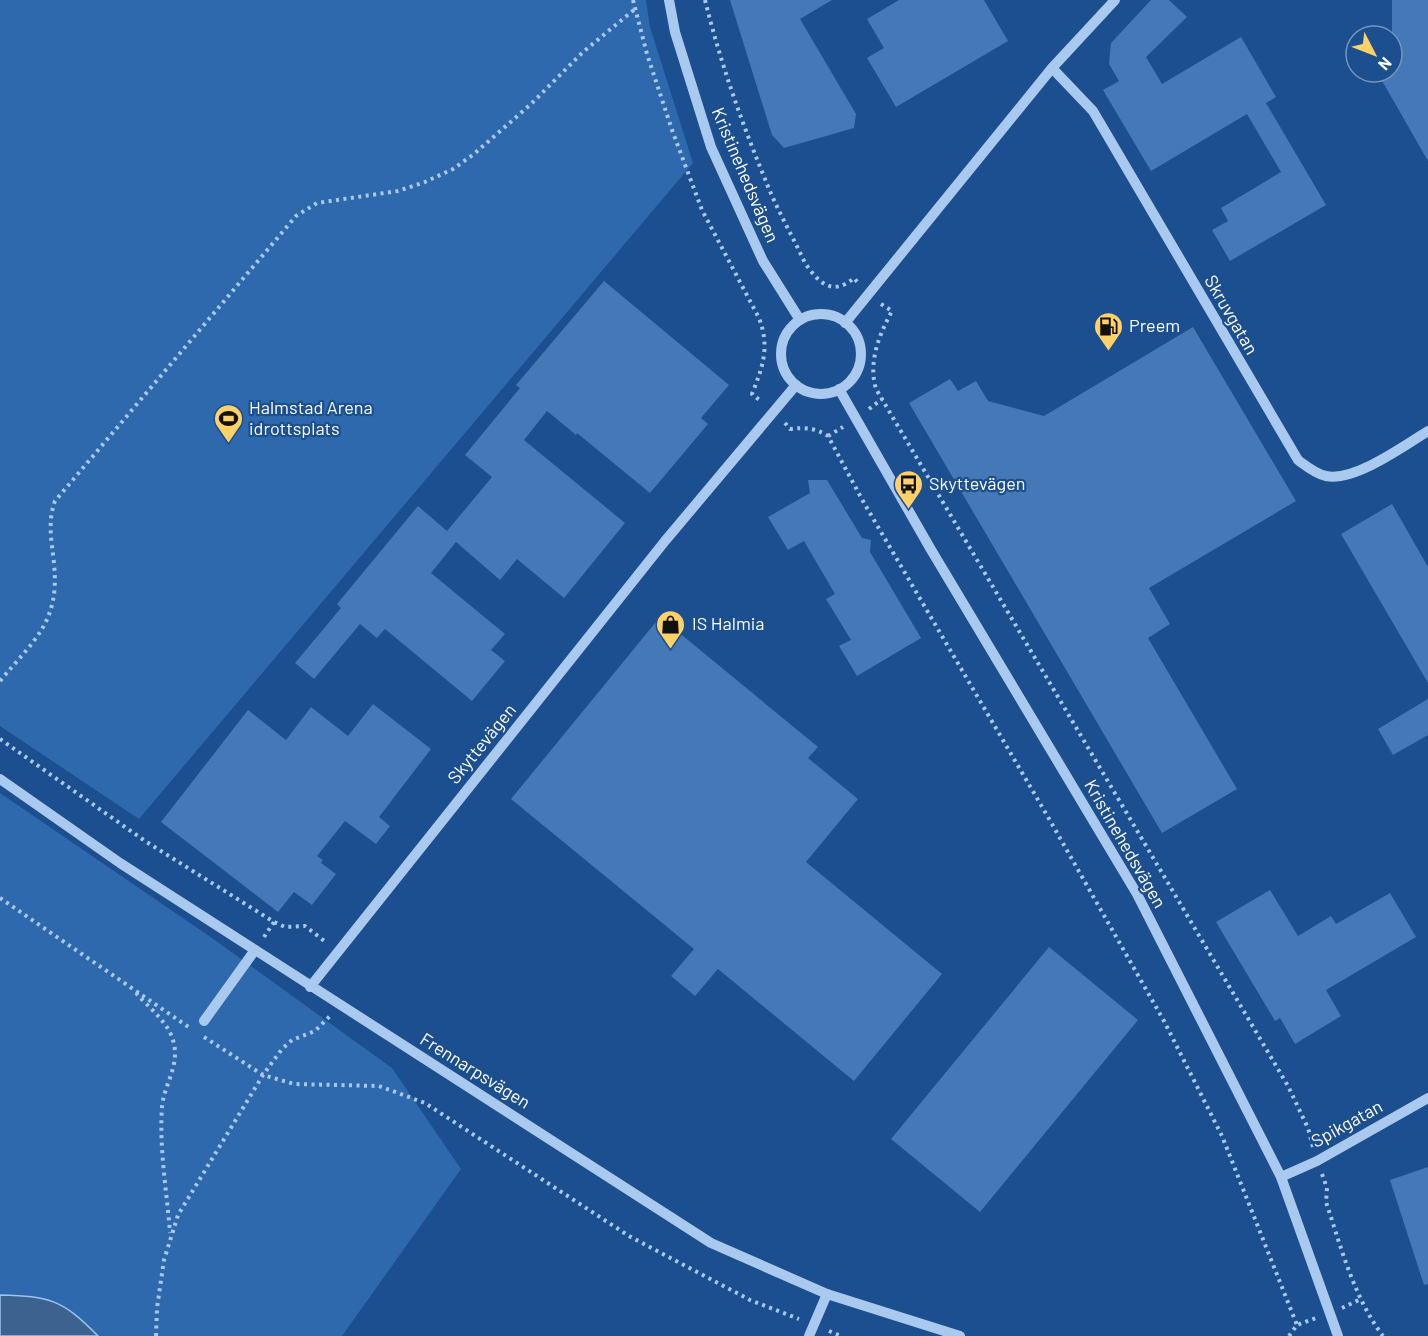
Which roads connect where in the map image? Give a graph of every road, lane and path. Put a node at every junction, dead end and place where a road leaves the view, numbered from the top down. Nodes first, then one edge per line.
1 (633, 0) edge
2 (669, 0) edge
3 (705, 0) edge
4 (1115, 0) edge
5 (635, 9) junction
6 (1052, 68) junction
7 (868, 295) junction
8 (800, 320) junction
9 (846, 323) junction
10 (796, 385) junction
11 (839, 389) junction
12 (773, 411) junction
13 (1428, 431) edge
14 (0, 681) edge
15 (0, 740) edge
16 (0, 779) edge
17 (0, 898) edge
18 (255, 950) junction
19 (337, 951) junction
20 (310, 987) junction
21 (133, 989) junction
22 (339, 1005) junction
23 (204, 1022) dead end
24 (263, 1075) junction
25 (1428, 1098) edge
26 (1317, 1161) junction
27 (1281, 1177) junction
28 (170, 1237) junction
29 (827, 1294) junction
30 (815, 1325) junction
31 (1297, 1325) dead end
32 (156, 1336) edge
33 (809, 1336) edge
34 (841, 1336) edge
35 (960, 1336) edge
36 (1338, 1336) edge
37 (1383, 1336) edge

1 - 5 path
2 - 8 street, Kristinehedsvägen
3 - 7 path
4 - 6 street
5 - 12 path
5 - 14 path
6 - 7 street
6 - 13 street, Skruvgatan
7 - 9 street
7 - 26 path
8 - 9 street
8 - 10 street
9 - 11 street
10 - 11 street
10 - 12 street, Skyttevägen
11 - 27 street, Kristinehedsvägen
12 - 19 street, Skyttevägen
12 - 31 path
15 - 19 path
16 - 18 street, Frennarpsvägen
17 - 21 path
18 - 20 street, Frennarpsvägen
18 - 23 street
19 - 20 street, Skyttevägen
20 - 22 street, Frennarpsvägen
21 - 24 path
21 - 28 path
22 - 24 path
22 - 29 street, Frennarpsvägen
24 - 28 path
24 - 30 path
25 - 26 street, Spikgatan
26 - 27 street, Spikgatan
26 - 37 path
27 - 36 street, Kristinehedsvägen
28 - 32 path
29 - 30 street
29 - 35 street, Frennarpsvägen
30 - 33 street
30 - 34 path

